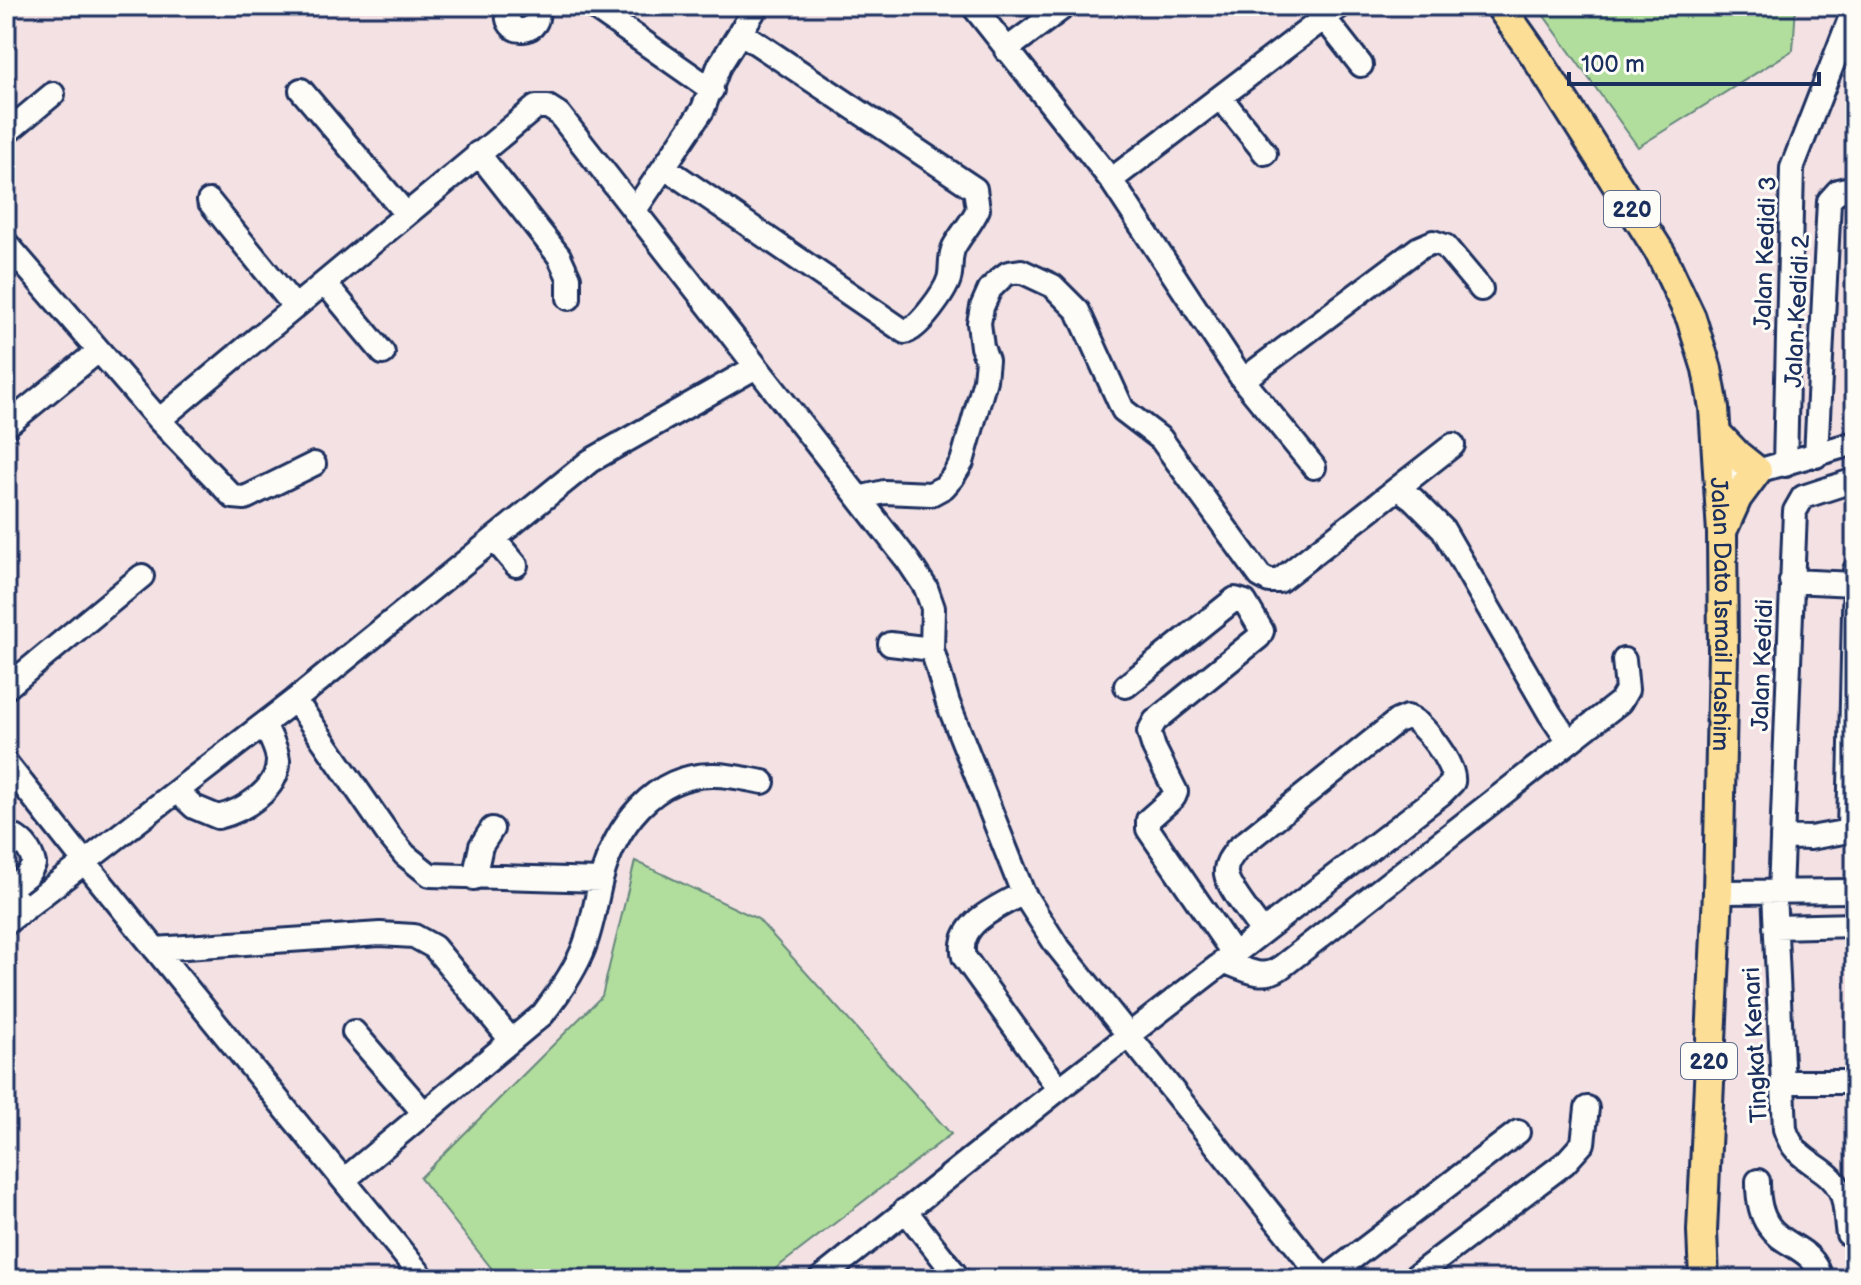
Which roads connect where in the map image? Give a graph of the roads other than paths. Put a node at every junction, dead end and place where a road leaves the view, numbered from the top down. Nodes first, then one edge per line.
1 (508, 6) edge
2 (535, 6) edge
3 (592, 6) edge
4 (757, 6) edge
5 (973, 6) edge
6 (1065, 6) edge
7 (1500, 6) edge
8 (1855, 6) edge
9 (1332, 12) edge
10 (740, 32) junction
11 (1006, 50) junction
12 (1361, 65) dead end
13 (301, 90) dead end
14 (712, 90) junction
15 (53, 94) dead end
16 (1221, 98) junction
17 (6, 133) edge
18 (478, 153) junction
19 (1265, 153) dead end
20 (664, 167) junction
21 (1111, 180) junction
22 (1855, 187) edge
23 (209, 201) dead end
24 (635, 210) junction
25 (406, 214) junction
26 (6, 243) edge
27 (325, 283) junction
28 (1481, 289) dead end
29 (569, 298) dead end
30 (295, 307) junction
31 (98, 351) junction
32 (383, 353) dead end
33 (756, 367) junction
34 (1243, 380) junction
35 (159, 420) junction
36 (6, 426) edge
37 (1717, 434) junction
38 (1855, 443) edge
39 (1453, 445) dead end
40 (1816, 456) junction
41 (314, 464) dead end
42 (1785, 465) junction
43 (1314, 467) dead end
44 (1757, 471) junction
45 (1719, 474) junction
46 (1855, 480) edge
47 (1398, 488) junction
48 (859, 498) junction
49 (1722, 533) junction
50 (494, 539) junction
51 (516, 565) dead end
52 (1855, 570) edge
53 (142, 576) dead end
54 (1791, 581) junction
55 (1854, 584) edge
56 (890, 644) dead end
57 (932, 649) junction
58 (1854, 657) edge
59 (1624, 660) dead end
60 (1126, 686) dead end
61 (6, 688) edge
62 (295, 700) junction
63 (264, 724) junction
64 (1569, 742) junction
65 (6, 763) edge
66 (763, 782) dead end
67 (178, 792) junction
68 (492, 829) dead end
69 (1852, 831) edge
70 (6, 833) edge
71 (1782, 837) junction
72 (86, 864) junction
73 (474, 878) junction
74 (601, 880) junction
75 (1855, 891) edge
76 (1718, 892) junction
77 (1777, 892) junction
78 (1023, 893) junction
79 (24, 910) junction
80 (6, 923) edge
81 (1855, 925) edge
82 (1775, 927) junction
83 (1262, 931) junction
84 (155, 949) junction
85 (1228, 957) junction
86 (354, 1032) dead end
87 (1128, 1035) junction
88 (511, 1040) junction
89 (1783, 1082) junction
90 (1855, 1082) edge
91 (1059, 1089) junction
92 (1587, 1108) dead end
93 (424, 1113) junction
94 (1518, 1132) dead end
95 (344, 1180) junction
96 (1758, 1181) dead end
97 (905, 1210) junction
98 (1844, 1231) edge
99 (424, 1279) edge
100 (820, 1279) edge
101 (959, 1279) edge
102 (1324, 1279) edge
103 (1412, 1279) edge
104 (1704, 1279) edge
105 (1821, 1279) edge

1 - 2 street
3 - 14 street
4 - 10 street
5 - 11 street
6 - 11 street
7 - 37 main road, Jalan Dato Ismail Hashim / 220
8 - 42 street, Jalan Kedidi 3
9 - 12 street
9 - 16 street
10 - 14 street
10 - 20 street
11 - 21 street
13 - 25 street
14 - 20 street
15 - 17 street
16 - 19 street
16 - 21 street
18 - 24 street
18 - 25 street
18 - 29 street
20 - 24 street
21 - 34 street
22 - 40 street, Jalan Kedidi 2
23 - 30 street
24 - 33 street
25 - 27 street
26 - 31 street
27 - 30 street
27 - 32 street
28 - 34 street
30 - 35 street
31 - 35 street
31 - 36 street
33 - 48 street
33 - 50 street
34 - 43 street
35 - 41 street
37 - 44 main road
37 - 45 main road, Jalan Dato Ismail Hashim / 220
38 - 40 street
39 - 47 street
40 - 42 street
42 - 44 street
44 - 45 street
44 - 49 main road
45 - 49 main road, Jalan Dato Ismail Hashim / 220
46 - 54 street, Jalan Kedidi
47 - 48 street
47 - 64 street
48 - 57 street
49 - 76 main road, Jalan Dato Ismail Hashim / 220
50 - 51 street
50 - 62 street
52 - 55 street
53 - 61 street
54 - 55 street
54 - 71 street, Jalan Kedidi
55 - 58 street
56 - 57 street
57 - 78 street
58 - 69 street
59 - 64 street
60 - 85 street
62 - 63 street
62 - 73 street
63 - 67 street
63 - 67 street
64 - 85 street
65 - 72 street
66 - 74 street
67 - 72 street
68 - 73 street
69 - 71 street
70 - 79 street
71 - 77 street, Jalan Kedidi
72 - 79 street
72 - 84 street
73 - 74 street
74 - 88 street
75 - 77 street
76 - 77 street
76 - 104 main road, Jalan Dato Ismail Hashim / 220
77 - 82 street, Tingkat Kenari
78 - 87 street
78 - 91 street
79 - 80 street
81 - 82 street
82 - 89 street, Tingkat Kenari
83 - 83 street
83 - 85 street
84 - 88 street
84 - 95 street
85 - 87 street
86 - 93 street
87 - 91 street
87 - 102 street
88 - 93 street
89 - 90 street
89 - 98 street, Tingkat Kenari
91 - 97 street
92 - 103 street
93 - 95 street
94 - 102 street
95 - 99 street
96 - 105 street
97 - 100 street
97 - 101 street

